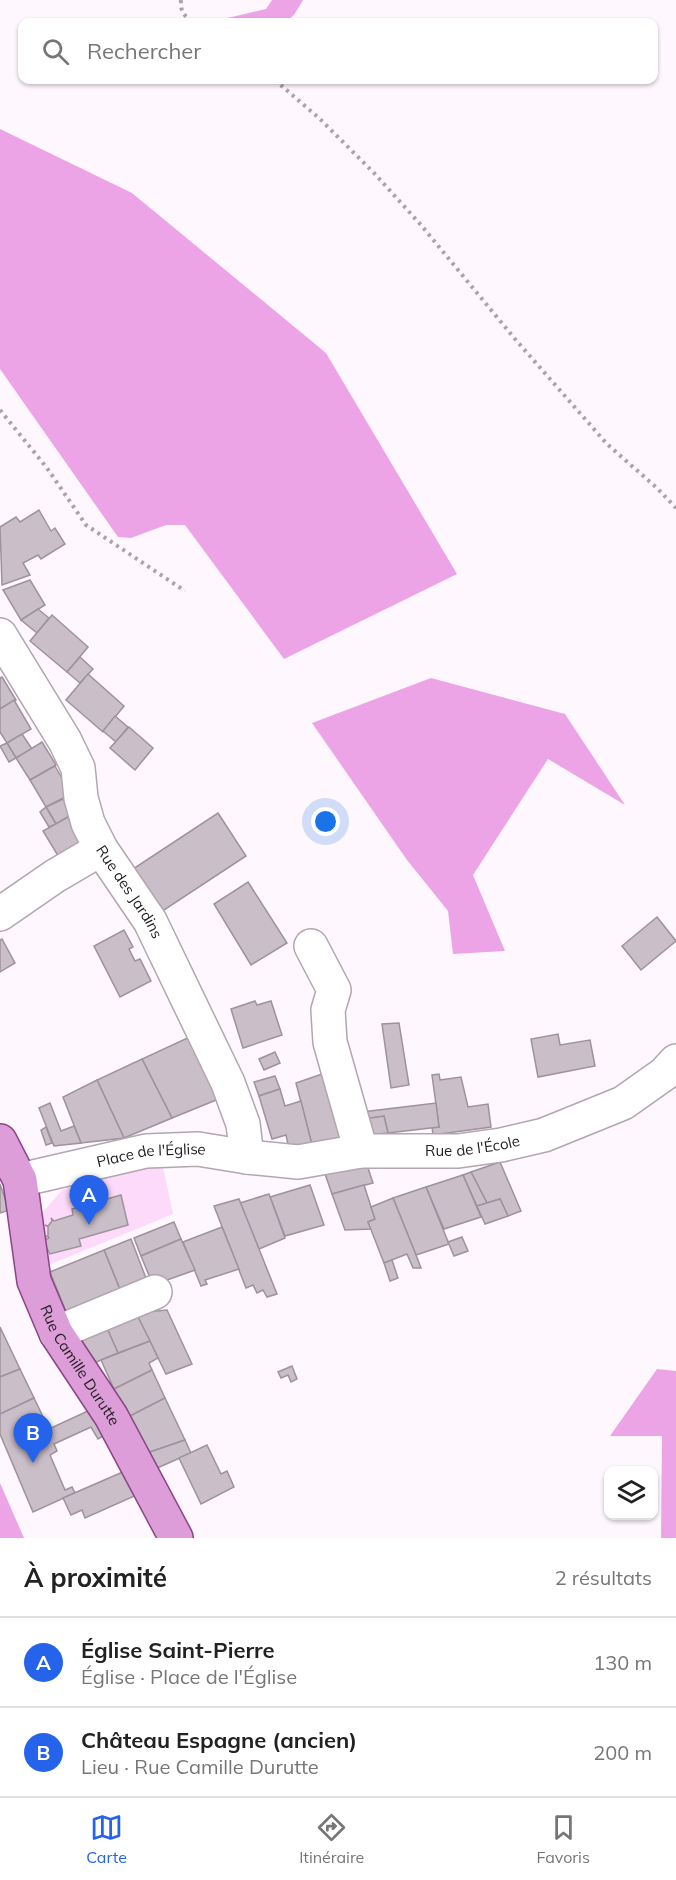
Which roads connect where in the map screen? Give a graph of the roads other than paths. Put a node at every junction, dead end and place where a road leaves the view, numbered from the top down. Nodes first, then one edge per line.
1 (0, 635) edge
2 (101, 849) junction
3 (0, 914) edge
4 (311, 946) dead end
5 (672, 1074) edge
6 (0, 1141) edge
7 (361, 1151) junction
8 (247, 1157) junction
9 (20, 1180) junction
10 (155, 1292) dead end
11 (56, 1333) junction
12 (176, 1538) edge

1 - 2 street, Rue des Jardins
2 - 3 street
2 - 8 street, Rue des Jardins
4 - 7 street
5 - 7 street, Rue de l'École
6 - 9 main road, Rue Camille Durutte
7 - 8 street, Rue de l'École
8 - 9 street, Place de l'Église
9 - 11 main road, Rue Camille Durutte
10 - 11 street
11 - 12 main road, Rue Camille Durutte

